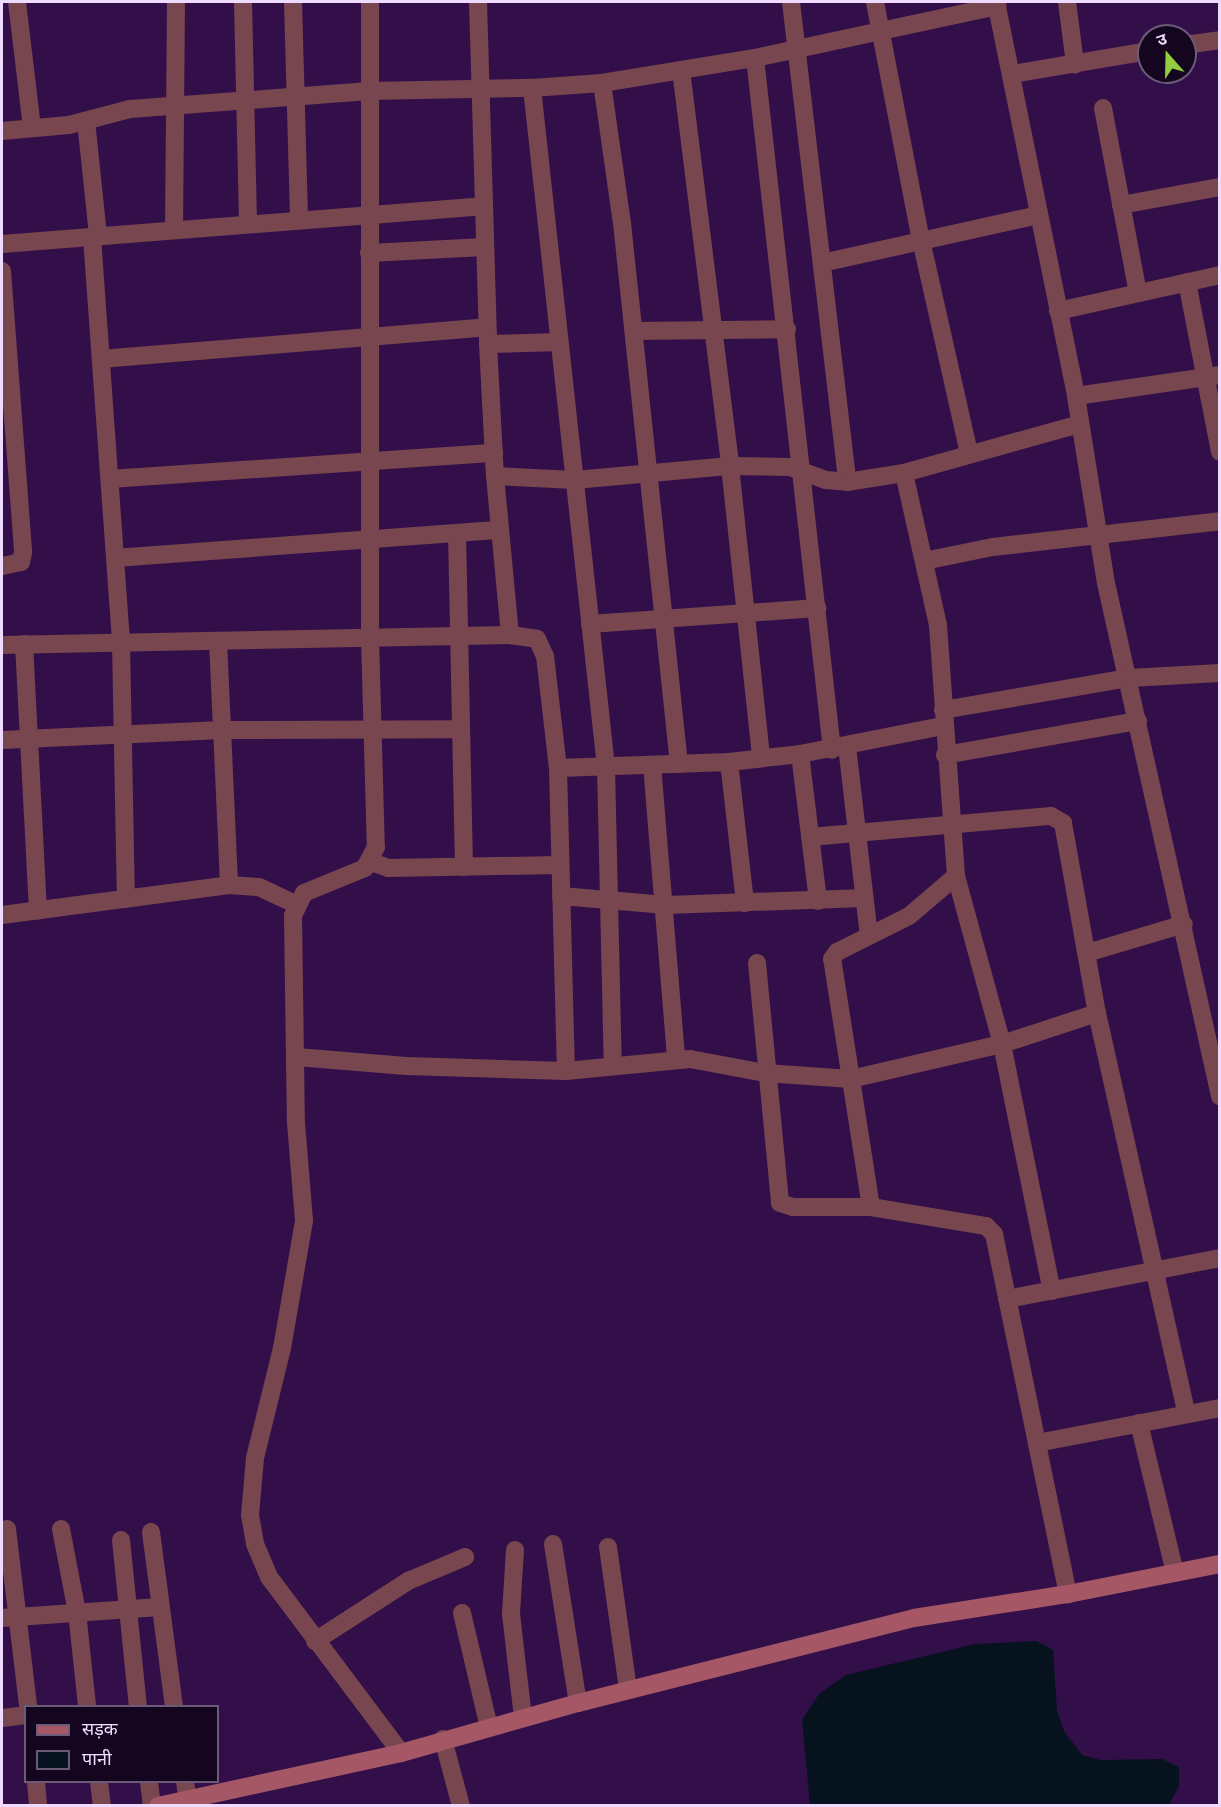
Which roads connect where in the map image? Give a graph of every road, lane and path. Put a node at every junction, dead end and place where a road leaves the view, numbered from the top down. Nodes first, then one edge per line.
1 (17, 2) edge
2 (176, 2) edge
3 (243, 2) edge
4 (292, 2) edge
5 (370, 2) edge
6 (478, 2) edge
7 (791, 2) edge
8 (875, 2) edge
9 (1066, 2) edge
10 (996, 4) edge
11 (881, 32) junction
12 (1220, 40) edge
13 (1197, 43) edge
14 (797, 49) junction
15 (1137, 53) edge
16 (754, 58) junction
17 (1075, 64) junction
18 (681, 70) junction
19 (1013, 74) junction
20 (602, 83) junction
21 (481, 87) junction
22 (532, 88) junction
23 (369, 91) junction
24 (295, 97) junction
25 (245, 100) junction
26 (174, 106) junction
27 (1103, 108) dead end
28 (86, 122) junction
29 (32, 128) junction
30 (2, 131) edge
31 (1220, 187) edge
32 (1121, 205) junction
33 (483, 206) junction
34 (369, 215) junction
35 (1038, 215) junction
36 (299, 220) junction
37 (248, 224) junction
38 (174, 230) junction
39 (95, 236) junction
40 (921, 240) junction
41 (2, 244) edge
42 (484, 247) junction
43 (369, 253) junction
44 (822, 262) junction
45 (2, 271) edge
46 (1220, 275) edge
47 (1187, 282) junction
48 (1138, 294) junction
49 (1058, 311) junction
50 (787, 329) junction
51 (713, 330) junction
52 (634, 331) junction
53 (487, 335) junction
54 (370, 336) junction
55 (559, 342) junction
56 (5, 359) edge
57 (101, 359) junction
58 (1212, 376) edge
59 (1076, 396) junction
60 (1079, 424) junction
61 (1220, 452) edge
62 (494, 453) junction
63 (969, 453) junction
64 (371, 460) junction
65 (730, 466) junction
66 (802, 469) junction
67 (904, 472) junction
68 (650, 475) junction
69 (495, 476) junction
70 (110, 479) junction
71 (575, 480) junction
72 (847, 482) junction
73 (1220, 521) edge
74 (500, 530) junction
75 (457, 533) junction
76 (1100, 537) junction
77 (370, 540) junction
78 (115, 558) junction
79 (924, 561) junction
80 (2, 566) edge
81 (817, 609) junction
82 (745, 611) junction
83 (666, 617) junction
84 (590, 624) junction
85 (510, 635) junction
86 (460, 636) junction
87 (370, 638) junction
88 (218, 640) junction
89 (121, 643) junction
90 (24, 644) junction
91 (2, 645) edge
92 (1220, 673) edge
93 (1129, 678) junction
94 (943, 718) junction
95 (1138, 721) junction
96 (372, 728) junction
97 (462, 729) junction
98 (222, 730) junction
99 (123, 735) junction
100 (27, 739) junction
101 (2, 740) edge
102 (839, 748) junction
103 (800, 754) junction
104 (945, 755) junction
105 (761, 758) junction
106 (729, 762) junction
107 (679, 764) junction
108 (652, 765) junction
109 (606, 767) junction
110 (558, 768) junction
111 (951, 823) junction
112 (856, 832) junction
113 (810, 837) junction
114 (371, 862) junction
115 (560, 865) junction
116 (464, 867) junction
117 (956, 876) junction
118 (229, 885) junction
119 (561, 896) junction
120 (864, 898) junction
121 (126, 899) junction
122 (612, 900) junction
123 (818, 901) junction
124 (745, 903) junction
125 (297, 905) junction
126 (666, 905) junction
127 (38, 911) junction
128 (2, 915) edge
129 (1184, 924) junction
130 (869, 936) junction
131 (1087, 953) junction
132 (757, 963) dead end
133 (1097, 1013) junction
134 (1002, 1044) junction
135 (297, 1057) junction
136 (676, 1059) junction
137 (613, 1066) junction
138 (566, 1071) junction
139 (765, 1073) junction
140 (851, 1079) junction
141 (1220, 1096) edge
142 (871, 1207) junction
143 (1220, 1258) edge
144 (1154, 1272) junction
145 (1052, 1291) junction
146 (1007, 1299) junction
147 (1220, 1408) edge
148 (1187, 1414) junction
149 (1139, 1423) junction
150 (1037, 1443) junction
151 (7, 1529) dead end
152 (61, 1529) dead end
153 (151, 1532) dead end
154 (121, 1540) dead end
155 (553, 1544) dead end
156 (608, 1547) dead end
157 (514, 1550) dead end
158 (465, 1557) dead end
159 (1220, 1564) edge
160 (1175, 1573) junction
161 (1068, 1594) junction
162 (160, 1607) junction
163 (127, 1609) junction
164 (77, 1612) junction
165 (462, 1613) dead end
166 (10, 1618) edge
167 (315, 1641) junction
168 (628, 1690) junction
169 (578, 1703) junction
170 (28, 1705) edge
171 (87, 1705) edge
172 (138, 1705) edge
173 (174, 1705) edge
174 (24, 1715) edge
175 (2, 1718) edge
176 (523, 1718) junction
177 (489, 1727) junction
178 (443, 1739) junction
179 (401, 1753) junction
180 (36, 1783) edge
181 (99, 1783) edge
182 (149, 1783) edge
183 (185, 1783) edge
184 (229, 1798) edge
185 (188, 1803) edge
186 (38, 1806) edge
187 (102, 1806) edge
188 (152, 1806) edge
189 (158, 1806) edge
190 (461, 1806) edge

1 - 29 street
2 - 26 street
3 - 25 street
4 - 24 street
5 - 23 street
6 - 21 street
7 - 14 street
8 - 11 street
9 - 17 street
10 - 11 street
10 - 19 street
11 - 14 street
11 - 40 street
12 - 13 street
14 - 16 street
14 - 44 street
15 - 17 street
16 - 18 street
16 - 50 street
17 - 19 street
18 - 20 street
18 - 51 street
19 - 35 street
20 - 22 street
20 - 52 street
21 - 22 street
21 - 23 street
21 - 33 street
22 - 55 street
23 - 24 street
23 - 34 street
24 - 25 street
24 - 36 street
25 - 26 street
25 - 37 street
26 - 28 street
26 - 38 street
27 - 32 street
28 - 29 street
28 - 39 street
29 - 30 street
31 - 32 street
32 - 48 street
33 - 34 street
33 - 42 street
34 - 36 street
34 - 43 street
35 - 40 street
35 - 49 street
36 - 37 street
37 - 38 street
38 - 39 street
39 - 41 street
39 - 57 street
40 - 44 street
40 - 63 street
42 - 43 street
42 - 53 street
43 - 54 street
44 - 72 street
45 - 56 street
46 - 47 street
47 - 48 street
47 - 58 street
48 - 49 street
49 - 59 street
50 - 51 street
50 - 66 street
51 - 52 street
51 - 65 street
52 - 68 street
53 - 54 street
53 - 55 street
53 - 62 street
54 - 57 street
54 - 64 street
55 - 71 street
56 - 80 street
57 - 70 street
58 - 59 street
58 - 61 street
59 - 60 street
60 - 63 street
60 - 76 street
62 - 64 street
62 - 69 street
63 - 67 street
64 - 70 street
64 - 77 street
65 - 66 street
65 - 68 street
65 - 82 street
66 - 72 street
66 - 81 street
67 - 72 street
67 - 79 street
68 - 71 street
68 - 83 street
69 - 71 street
69 - 74 street
70 - 78 street
71 - 84 street
73 - 76 street
74 - 75 street
74 - 85 street
75 - 77 street
75 - 86 street
76 - 79 street
76 - 93 street
77 - 78 street
77 - 87 street
78 - 89 street
79 - 94 street
81 - 82 street
81 - 102 street
82 - 83 street
82 - 105 street
83 - 84 street
83 - 107 street
84 - 109 street
85 - 86 street
85 - 110 street
86 - 87 street
86 - 97 street
87 - 88 street
87 - 96 street
88 - 89 street
88 - 98 street
89 - 90 street
89 - 99 street
90 - 91 street
90 - 100 street
92 - 93 street
93 - 94 street
93 - 95 street
94 - 102 street
94 - 104 street
95 - 104 street
95 - 129 street
96 - 97 street
96 - 98 street
96 - 114 street
97 - 116 street
98 - 99 street
98 - 118 street
99 - 100 street
99 - 121 street
100 - 101 street
100 - 127 street
102 - 103 street
102 - 112 street
103 - 105 street
103 - 113 street
104 - 111 street
105 - 106 street
106 - 107 street
106 - 124 street
107 - 108 street
108 - 109 street
108 - 126 street
109 - 110 street
109 - 122 street
110 - 115 street
111 - 112 street
111 - 117 street
111 - 131 street
112 - 113 street
112 - 120 street
113 - 123 street
114 - 116 street
114 - 125 street
115 - 116 street
115 - 119 street
117 - 130 street
117 - 134 street
118 - 121 street
118 - 125 street
119 - 122 street
119 - 138 street
120 - 123 street
120 - 130 street
121 - 127 street
122 - 126 street
122 - 137 street
123 - 124 street
124 - 126 street
125 - 135 street
126 - 136 street
127 - 128 street
129 - 131 street
129 - 141 street
130 - 140 street
131 - 133 street
132 - 139 street
133 - 134 street
133 - 144 street
134 - 140 street
134 - 145 street
135 - 138 street
135 - 167 street
136 - 137 street
136 - 139 street
137 - 138 street
139 - 140 street
139 - 142 street
140 - 142 street
142 - 146 street
143 - 144 street
144 - 145 street
144 - 148 street
145 - 146 street
146 - 150 street
147 - 148 street
148 - 149 street
149 - 150 street
149 - 160 street
150 - 161 street
151 - 166 street
152 - 164 street
153 - 162 street
154 - 163 street
155 - 169 street
156 - 168 street
157 - 176 street
158 - 167 street
159 - 160 street
160 - 161 street
161 - 168 street
162 - 163 street
162 - 173 street
163 - 164 street
163 - 172 street
164 - 166 street
164 - 171 street
165 - 177 street
166 - 170 street
167 - 179 street
168 - 169 street
169 - 176 street
174 - 175 street
176 - 177 street
177 - 178 street
178 - 179 street
178 - 190 street
179 - 184 street
180 - 186 street
181 - 187 street
182 - 188 street
183 - 185 street
184 - 185 street
185 - 189 street

